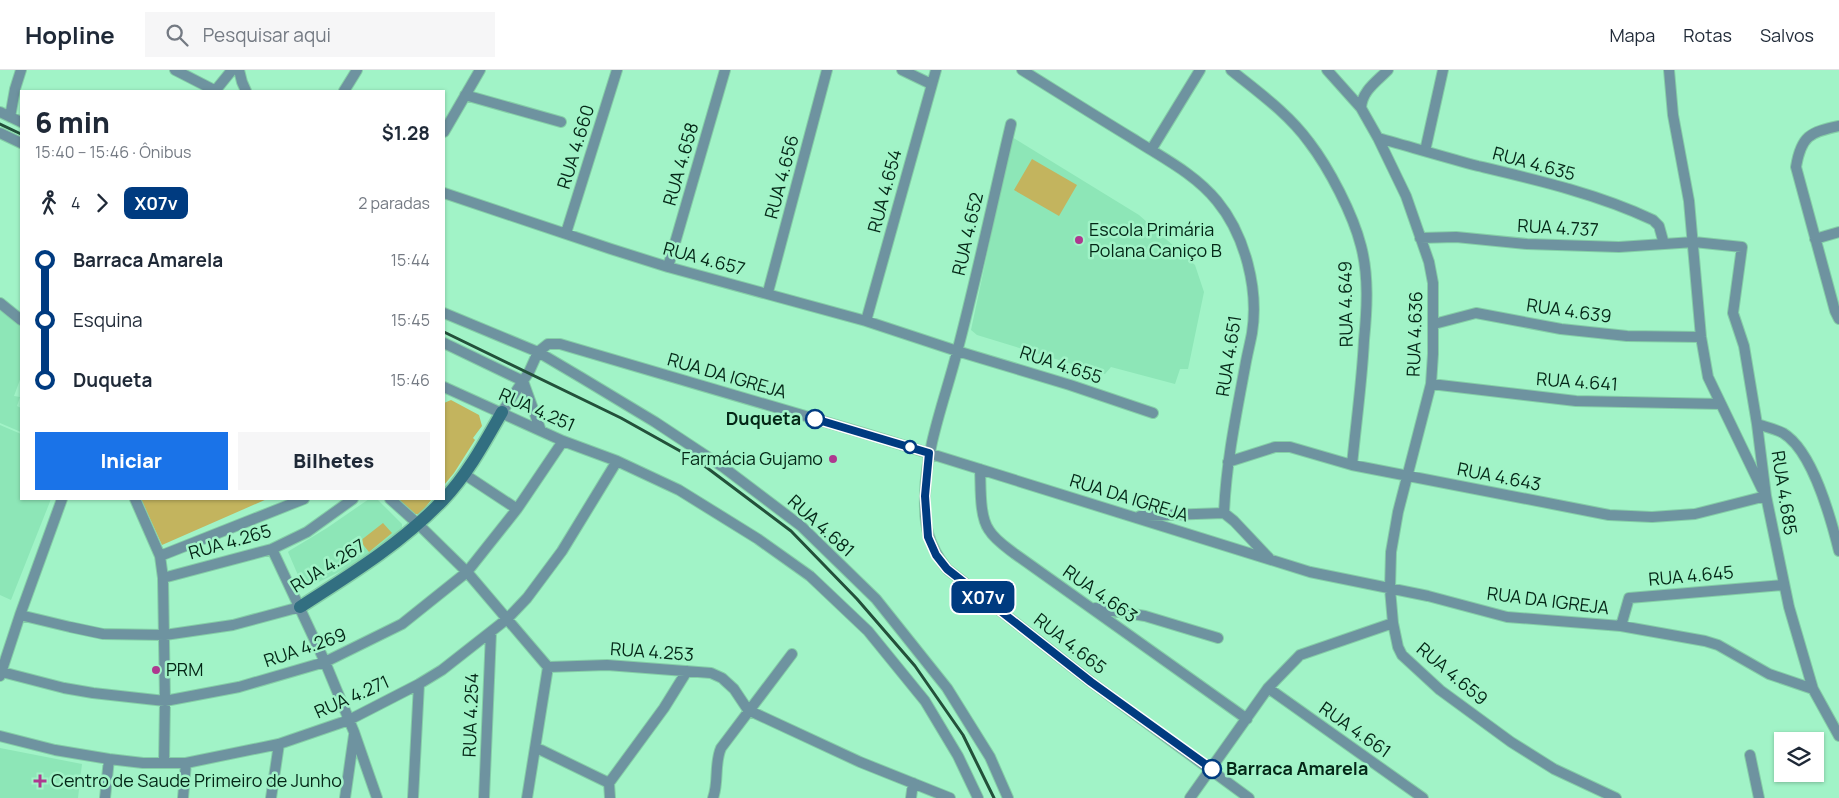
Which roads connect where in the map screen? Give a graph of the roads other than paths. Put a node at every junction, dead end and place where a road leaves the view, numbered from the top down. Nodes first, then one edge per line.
1 (21, 70) edge
2 (175, 70) edge
3 (232, 70) edge
4 (239, 70) edge
5 (357, 70) edge
6 (480, 70) edge
7 (616, 70) edge
8 (725, 70) edge
9 (827, 70) edge
10 (902, 70) edge
11 (936, 70) edge
12 (1022, 70) edge
13 (1200, 70) edge
14 (1231, 70) edge
15 (1327, 70) edge
16 (1388, 70) edge
17 (1443, 70) edge
18 (1669, 70) edge
19 (931, 84) junction
20 (213, 90) edge
21 (216, 90) edge
22 (246, 90) edge
23 (345, 90) edge
24 (465, 95) junction
25 (1361, 108) junction
26 (0, 112) edge
27 (10, 117) junction
28 (20, 122) edge
29 (561, 122) dead end
30 (1011, 124) dead end
31 (1839, 126) edge
32 (445, 130) edge
33 (0, 133) edge
34 (1378, 138) junction
35 (20, 143) edge
36 (1150, 150) junction
37 (1425, 151) junction
38 (445, 192) edge
39 (1839, 232) edge
40 (566, 233) junction
41 (1420, 238) junction
42 (1815, 239) junction
43 (1694, 242) junction
44 (1664, 244) junction
45 (1742, 247) joint
46 (668, 267) junction
47 (768, 292) junction
48 (0, 303) edge
49 (445, 313) edge
50 (20, 319) edge
51 (1839, 319) edge
52 (866, 321) junction
53 (1434, 324) junction
54 (1701, 337) junction
55 (445, 343) edge
56 (541, 349) junction
57 (957, 351) junction
58 (524, 381) junction
59 (1431, 384) junction
60 (445, 389) edge
61 (1721, 404) junction
62 (502, 412) junction
63 (1153, 413) dead end
64 (1757, 424) junction
65 (541, 430) junction
66 (563, 441) junction
67 (929, 453) junction
68 (617, 461) junction
69 (1228, 462) junction
70 (1352, 465) junction
71 (980, 469) junction
72 (464, 474) junction
73 (1407, 476) junction
74 (1766, 496) junction
75 (445, 498) edge
76 (62, 500) edge
77 (135, 500) edge
78 (301, 500) edge
79 (352, 500) edge
80 (391, 500) edge
81 (443, 500) edge
82 (517, 510) junction
83 (1224, 513) junction
84 (1133, 517) junction
85 (418, 524) junction
86 (272, 549) junction
87 (1839, 551) edge
88 (160, 556) junction
89 (1270, 559) junction
90 (467, 572) junction
91 (163, 578) junction
92 (1784, 585) junction
93 (1390, 589) junction
94 (300, 606) junction
95 (1091, 607) junction
96 (20, 615) junction
97 (507, 619) junction
98 (1394, 623) junction
99 (1621, 626) junction
100 (491, 633) junction
101 (165, 635) junction
102 (1218, 638) dead end
103 (792, 654) dead end
104 (325, 662) junction
105 (548, 667) junction
106 (688, 671) junction
107 (1, 674) edge
108 (419, 684) junction
109 (1268, 688) junction
110 (1813, 690) junction
111 (165, 701) junction
112 (748, 710) junction
113 (1247, 719) junction
114 (348, 720) junction
115 (354, 732) junction
116 (0, 736) edge
117 (1839, 736) edge
118 (279, 744) junction
119 (541, 750) dead end
120 (1750, 755) dead end
121 (109, 759) junction
122 (186, 763) junction
123 (164, 764) junction
124 (1212, 769) junction
125 (609, 782) junction
126 (913, 783) junction
127 (105, 798) edge
128 (183, 798) edge
129 (271, 798) edge
130 (345, 798) edge
131 (377, 798) edge
132 (413, 798) edge
133 (484, 798) edge
134 (527, 798) edge
135 (610, 798) edge
136 (713, 798) edge
137 (911, 798) edge
138 (950, 798) edge
139 (978, 798) edge
140 (1008, 798) edge
141 (1190, 798) edge
142 (1249, 798) edge
143 (1423, 798) edge
144 (1616, 798) edge
145 (1759, 798) edge

1 - 27 street
2 - 20 street
3 - 21 street
4 - 22 street
5 - 23 street
6 - 24 street
7 - 40 street, RUA 4.660
8 - 46 street, RUA 4.658
9 - 47 street, RUA 4.656
10 - 19 street
11 - 19 street, RUA 4.654
12 - 36 street, RUA 4.651
13 - 36 street
14 - 70 street, RUA 4.649
15 - 25 street, RUA 4.636
16 - 25 street
17 - 37 street
18 - 43 street
19 - 52 street, RUA 4.654
24 - 29 street
24 - 32 street
25 - 34 street, RUA 4.636
26 - 27 street
27 - 28 street
30 - 57 street, RUA 4.652
31 - 42 street
33 - 35 street
34 - 37 street, RUA 4.635
34 - 41 street, RUA 4.636
36 - 69 street, RUA 4.651
37 - 44 street, RUA 4.635
38 - 40 street, RUA 4.657
39 - 42 street
40 - 46 street, RUA 4.657
41 - 44 street, RUA 4.737
41 - 53 street, RUA 4.636
42 - 51 street
43 - 44 street, RUA 4.737
43 - 45 street, RUA 4.737
43 - 54 street
45 - 64 street, RUA 4.685
46 - 47 street, RUA 4.657
47 - 52 street, RUA 4.657
48 - 50 street
49 - 56 street, RUA DA IGREJA
52 - 57 street, RUA 4.657
53 - 54 street, RUA 4.639
53 - 59 street, RUA 4.636
54 - 61 street
55 - 58 street
56 - 58 street
56 - 67 street, RUA DA IGREJA
56 - 140 street, RUA 4.681
57 - 63 street, RUA 4.655
57 - 67 street, RUA 4.652
58 - 62 street
58 - 65 street
59 - 61 street, RUA 4.641
59 - 73 street, RUA 4.636
60 - 62 street, RUA 4.251
61 - 74 street
62 - 65 street, RUA 4.251
62 - 72 street, RUA 4.267
64 - 74 street, RUA 4.685
64 - 87 street
65 - 66 street, RUA 4.251
66 - 68 street, RUA 4.251
66 - 82 street, RUA 4.269
67 - 71 street, RUA DA IGREJA
67 - 124 street, RUA 4.665
68 - 97 street, RUA 4.271
68 - 139 street, RUA 4.251
69 - 70 street, RUA 4.643
69 - 83 street, RUA 4.651
70 - 73 street, RUA 4.643
71 - 84 street, RUA DA IGREJA
71 - 95 street, RUA 4.663
72 - 75 street, RUA 4.267
72 - 82 street
73 - 74 street, RUA 4.643
73 - 93 street, RUA 4.636
74 - 92 street, RUA 4.685
76 - 96 street
77 - 88 street
78 - 88 street
79 - 86 street, RUA 4.265
80 - 85 street
81 - 85 street, RUA 4.267
82 - 90 street, RUA 4.269
83 - 84 street
83 - 89 street
84 - 89 street, RUA DA IGREJA
85 - 90 street
85 - 94 street, RUA 4.267
86 - 91 street, RUA 4.265
86 - 94 street
88 - 91 street
89 - 93 street, RUA DA IGREJA
90 - 97 street
90 - 104 street, RUA 4.269
91 - 101 street
92 - 99 street, RUA 4.645
92 - 110 street, RUA 4.685
93 - 98 street, RUA 4.636
93 - 99 street, RUA DA IGREJA
94 - 101 street, RUA 4.267
94 - 104 street
95 - 102 street
95 - 113 street, RUA 4.663
96 - 101 street, RUA 4.267
96 - 107 street
97 - 100 street, RUA 4.271
97 - 105 street
98 - 109 street
98 - 144 street, RUA 4.659
99 - 110 street, RUA DA IGREJA
100 - 108 street, RUA 4.271
100 - 133 street, RUA 4.254
101 - 111 street
103 - 112 street
104 - 111 street, RUA 4.269
104 - 114 street
105 - 106 street, RUA 4.253
105 - 134 street
106 - 112 street, RUA 4.253
106 - 125 street
107 - 111 street, RUA 4.269
108 - 114 street, RUA 4.271
108 - 132 street
109 - 113 street
109 - 143 street, RUA 4.661
110 - 117 street, RUA 4.685
111 - 123 street
112 - 126 street
112 - 136 street
113 - 124 street
114 - 115 street
114 - 118 street, RUA 4.271
115 - 130 street
115 - 131 street
116 - 121 street, RUA 4.271
118 - 122 street, RUA 4.271
118 - 129 street
119 - 125 street
120 - 145 street
121 - 123 street, RUA 4.271
121 - 127 street
122 - 123 street, RUA 4.271
122 - 128 street
124 - 141 street
124 - 142 street, RUA 4.665
125 - 135 street
126 - 137 street
126 - 138 street

